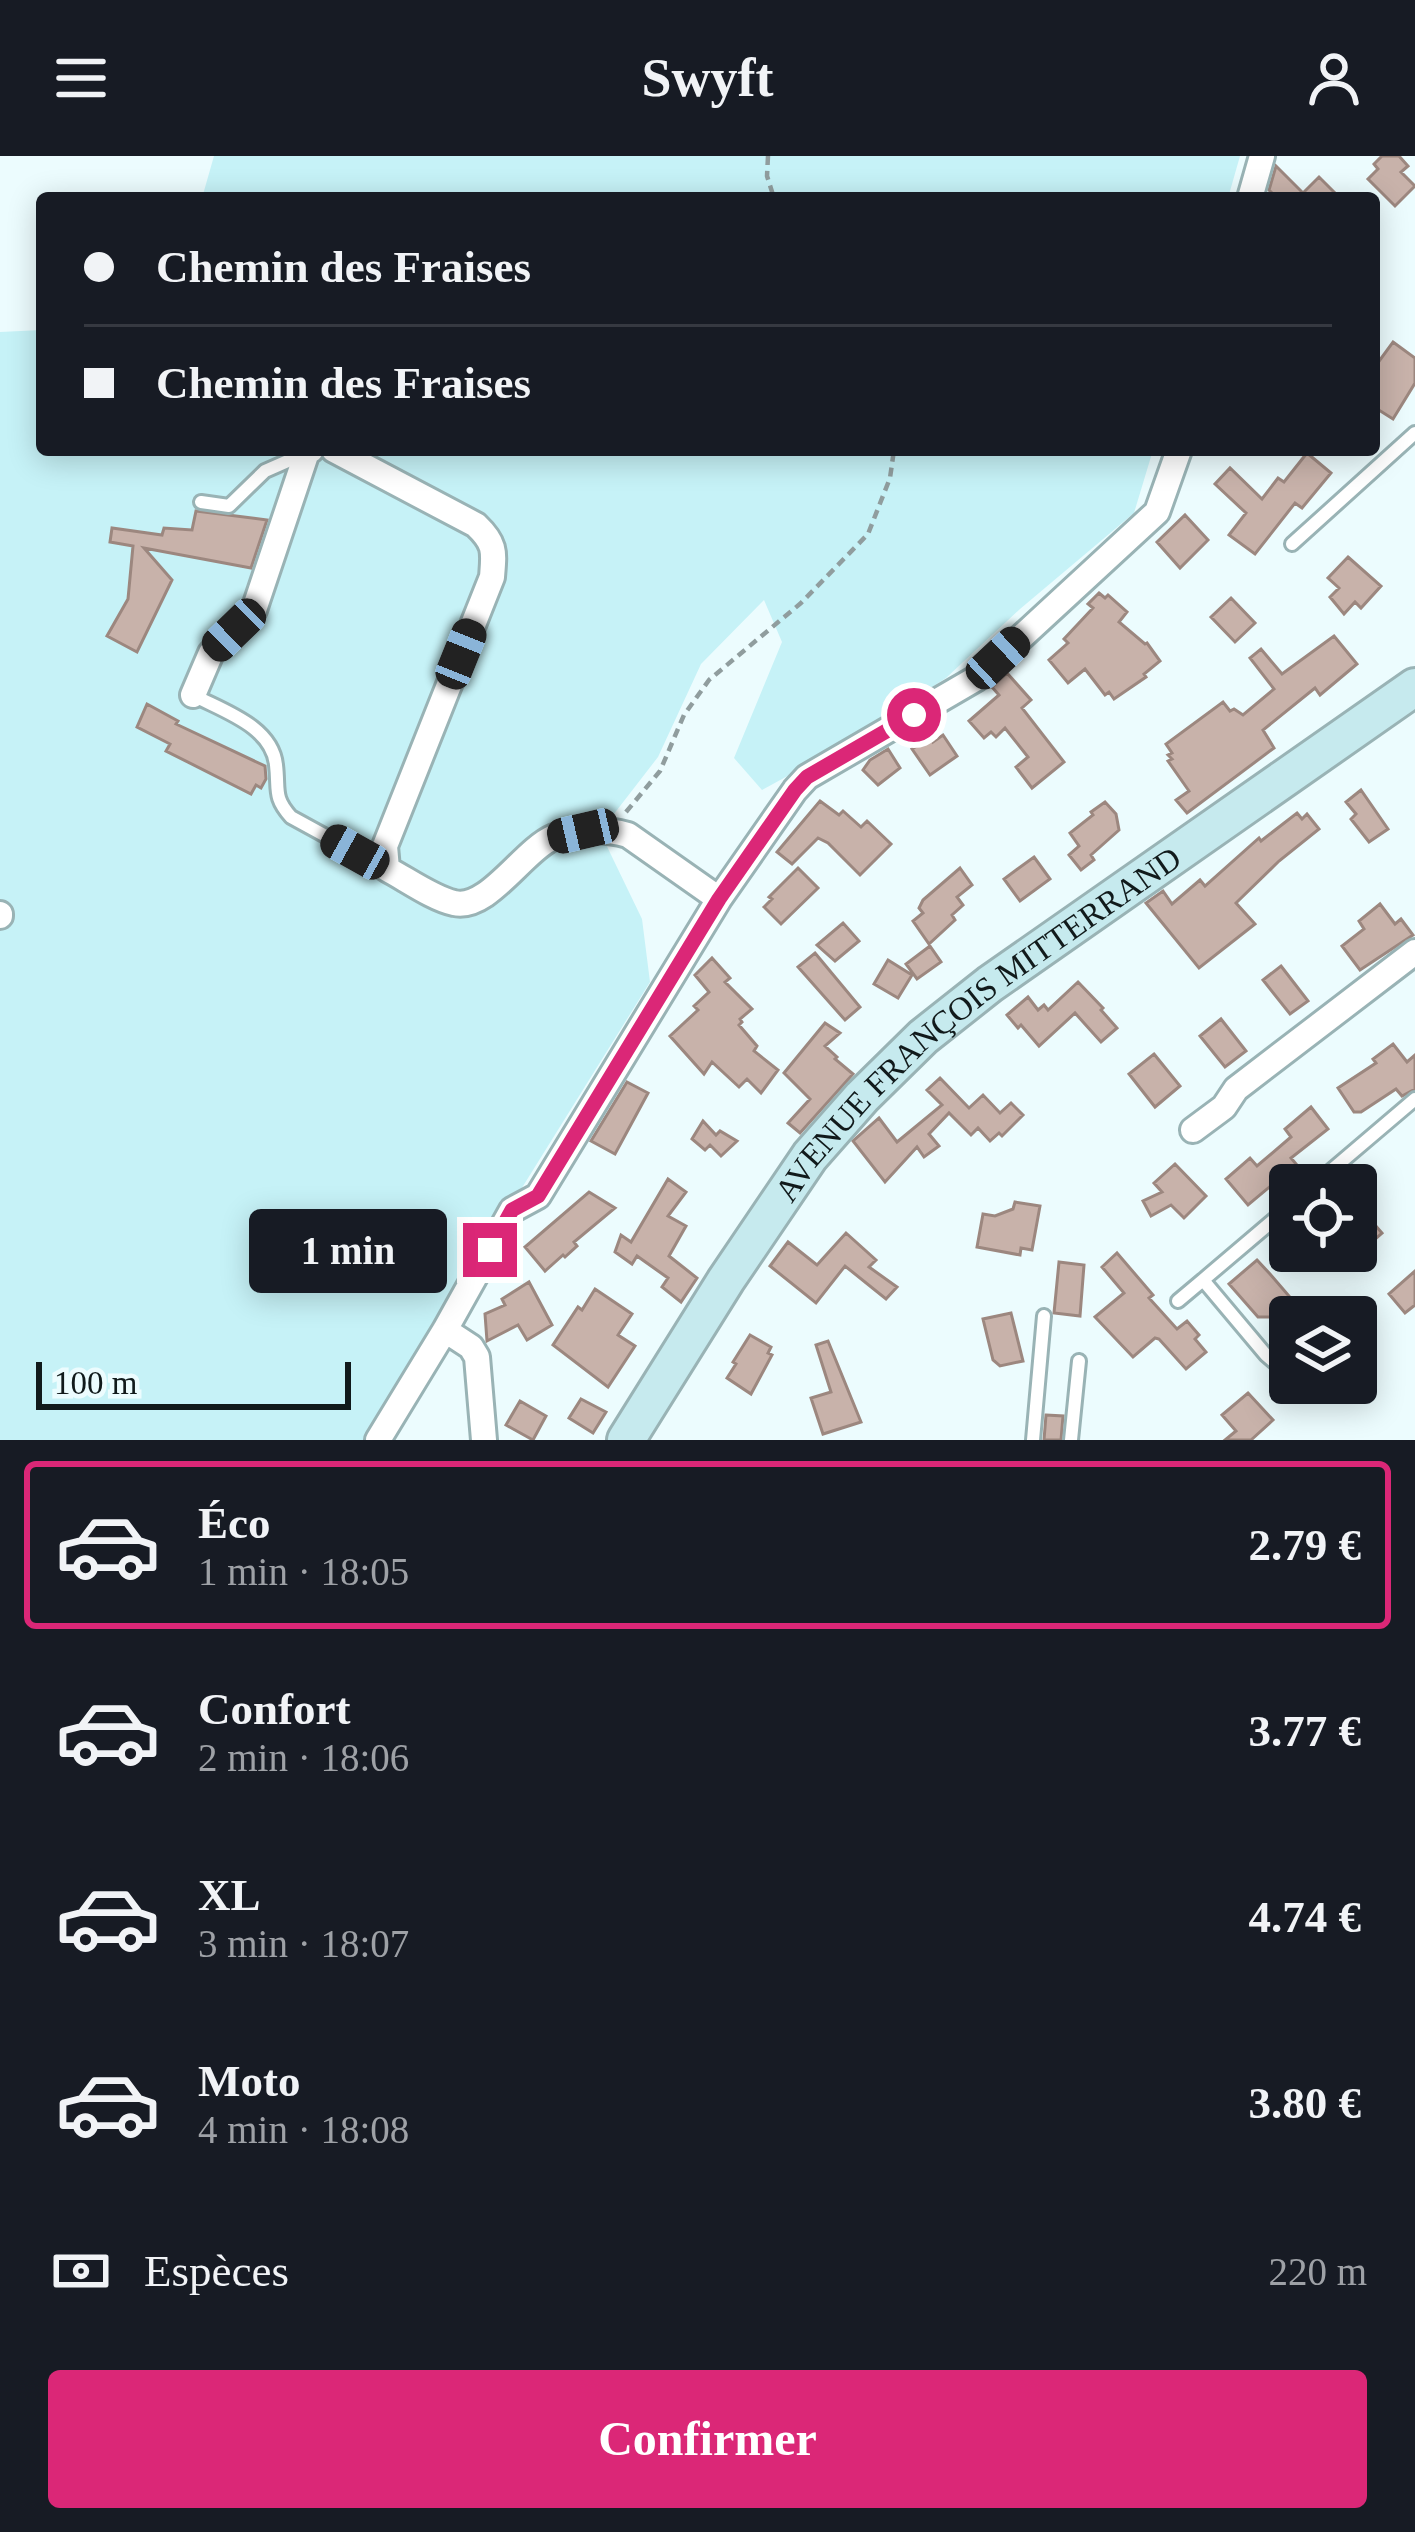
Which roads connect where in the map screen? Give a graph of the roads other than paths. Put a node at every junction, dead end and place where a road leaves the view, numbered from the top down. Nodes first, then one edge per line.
1 (1262, 156) edge
2 (1252, 192) edge
3 (1415, 433) edge
4 (298, 456) edge
5 (307, 456) edge
6 (345, 456) edge
7 (1177, 456) edge
8 (201, 502) dead end
9 (1292, 544) dead end
10 (1415, 687) edge
11 (193, 695) joint
12 (387, 869) junction
13 (719, 899) junction
14 (1415, 952) edge
15 (1415, 1099) edge
16 (1193, 1130) dead end
17 (1339, 1164) edge
18 (1269, 1224) edge
19 (1203, 1280) junction
20 (1178, 1301) dead end
21 (1044, 1316) dead end
22 (446, 1330) junction
23 (1269, 1357) edge
24 (1079, 1361) dead end
25 (379, 1440) edge
26 (484, 1440) edge
27 (626, 1440) edge
28 (1033, 1440) edge
29 (1071, 1440) edge

1 - 2 street
3 - 9 lane
4 - 8 lane
5 - 11 street
6 - 12 street
7 - 13 street
10 - 27 main road, AVENUE FRANÇOIS MITTERRAND
11 - 12 lane
12 - 13 street
13 - 22 street
14 - 16 street
15 - 17 lane
18 - 19 lane
19 - 20 lane
19 - 23 lane
21 - 28 lane
22 - 25 street
22 - 26 street
24 - 29 lane

